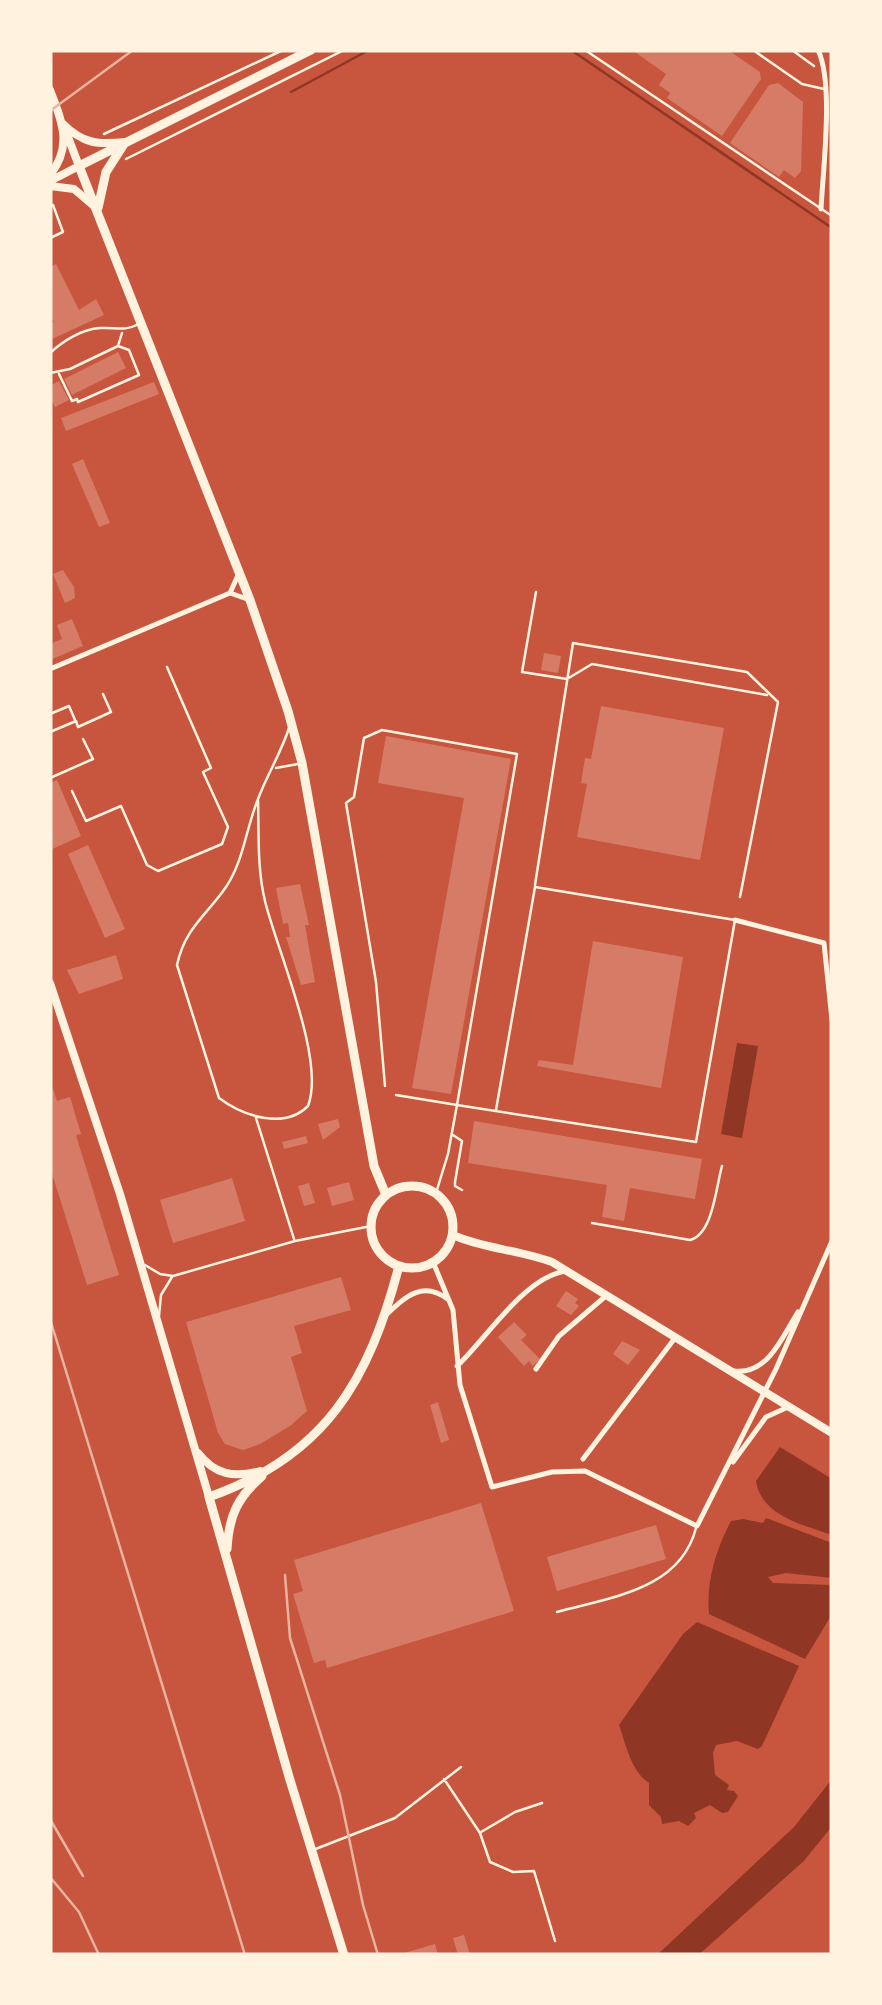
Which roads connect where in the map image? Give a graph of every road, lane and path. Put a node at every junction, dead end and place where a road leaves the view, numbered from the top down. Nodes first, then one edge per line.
1 (284, 50) edge
2 (312, 50) edge
3 (344, 50) edge
4 (585, 50) edge
5 (753, 50) edge
6 (792, 50) edge
7 (818, 50) edge
8 (814, 66) dead end
9 (50, 90) edge
10 (825, 90) junction
11 (65, 129) junction
12 (100, 135) dead end
13 (126, 142) junction
14 (122, 162) dead end
15 (79, 166) junction
16 (50, 181) edge
17 (50, 206) edge
18 (821, 209) junction
19 (98, 210) junction
20 (832, 216) edge
21 (50, 238) edge
22 (140, 324) junction
23 (122, 332) junction
24 (118, 346) junction
25 (50, 353) edge
26 (50, 373) edge
27 (59, 374) junction
28 (239, 572) junction
29 (230, 592) junction
30 (536, 592) dead end
31 (250, 600) junction
32 (167, 667) dead end
33 (50, 669) edge
34 (568, 679) junction
35 (103, 694) dead end
36 (771, 695) junction
37 (50, 714) edge
38 (291, 721) junction
39 (76, 722) junction
40 (50, 732) edge
41 (84, 739) dead end
42 (302, 764) junction
43 (274, 768) junction
44 (50, 778) edge
45 (72, 791) dead end
46 (258, 799) junction
47 (535, 886) junction
48 (740, 897) dead end
49 (735, 920) junction
50 (50, 983) edge
51 (832, 1020) edge
52 (385, 1086) dead end
53 (396, 1094) dead end
54 (457, 1105) junction
55 (496, 1110) junction
56 (256, 1115) junction
57 (451, 1135) junction
58 (722, 1166) dead end
59 (462, 1190) dead end
60 (436, 1193) junction
61 (386, 1195) junction
62 (592, 1223) dead end
63 (371, 1226) junction
64 (453, 1235) junction
65 (294, 1241) junction
66 (832, 1241) edge
67 (140, 1261) junction
68 (433, 1262) junction
69 (398, 1266) junction
70 (568, 1271) junction
71 (173, 1276) junction
72 (811, 1293) junction
73 (607, 1295) junction
74 (450, 1302) junction
75 (381, 1320) junction
76 (159, 1324) junction
77 (676, 1338) junction
78 (457, 1366) junction
79 (536, 1369) dead end
80 (729, 1369) junction
81 (764, 1391) junction
82 (793, 1407) junction
83 (832, 1433) edge
84 (196, 1450) junction
85 (583, 1460) dead end
86 (272, 1468) junction
87 (722, 1477) junction
88 (209, 1497) junction
89 (696, 1526) junction
90 (226, 1556) junction
91 (557, 1612) dead end
92 (461, 1767) dead end
93 (444, 1779) junction
94 (542, 1803) dead end
95 (480, 1832) junction
96 (311, 1850) junction
97 (555, 1941) dead end
98 (344, 1955) edge

1 - 12 path
2 - 13 main road
3 - 14 path
4 - 18 lane
5 - 10 lane
6 - 8 lane
7 - 10 street
9 - 11 street
10 - 18 street
11 - 13 street
11 - 15 street
11 - 16 street
13 - 15 main road
13 - 19 main road
15 - 16 street
15 - 19 main road
16 - 19 street
17 - 21 lane
18 - 20 lane
19 - 22 main road
22 - 23 lane
22 - 28 main road
23 - 24 lane
23 - 25 lane
24 - 27 lane
24 - 27 lane
26 - 27 lane
28 - 29 street
28 - 31 main road
29 - 31 street
29 - 33 street
30 - 34 lane
31 - 38 main road
32 - 45 lane
34 - 36 lane
34 - 36 lane
34 - 47 lane
35 - 39 lane
36 - 48 lane
37 - 39 lane
38 - 42 main road
38 - 43 lane
39 - 40 lane
41 - 44 lane
42 - 43 lane
42 - 61 main road
43 - 46 lane
46 - 56 lane
46 - 56 lane
47 - 49 lane
47 - 55 lane
49 - 51 street
49 - 55 lane
50 - 67 street
52 - 54 lane
53 - 54 lane
54 - 55 lane
54 - 57 lane
56 - 65 lane
57 - 59 lane
57 - 60 lane
58 - 62 lane
60 - 61 main road
60 - 64 main road
61 - 63 main road
63 - 65 lane
63 - 69 main road
64 - 68 main road
64 - 70 street
65 - 71 lane
66 - 72 street
67 - 71 lane
67 - 76 street
68 - 69 main road
68 - 74 street
69 - 75 main road
70 - 73 street
70 - 78 street
71 - 76 lane
72 - 80 street
72 - 81 street
73 - 77 street
73 - 79 street
74 - 75 street
74 - 78 street
75 - 86 main road
76 - 84 street
77 - 80 street
77 - 85 street
78 - 89 street
80 - 81 street
81 - 82 street
81 - 87 street
82 - 83 street
82 - 87 street
84 - 86 street
84 - 88 street
86 - 88 main road
86 - 90 main road
87 - 89 street
88 - 90 main road
89 - 91 lane
90 - 96 main road
92 - 93 lane
93 - 95 lane
93 - 96 lane
94 - 95 lane
95 - 97 lane
96 - 98 main road

